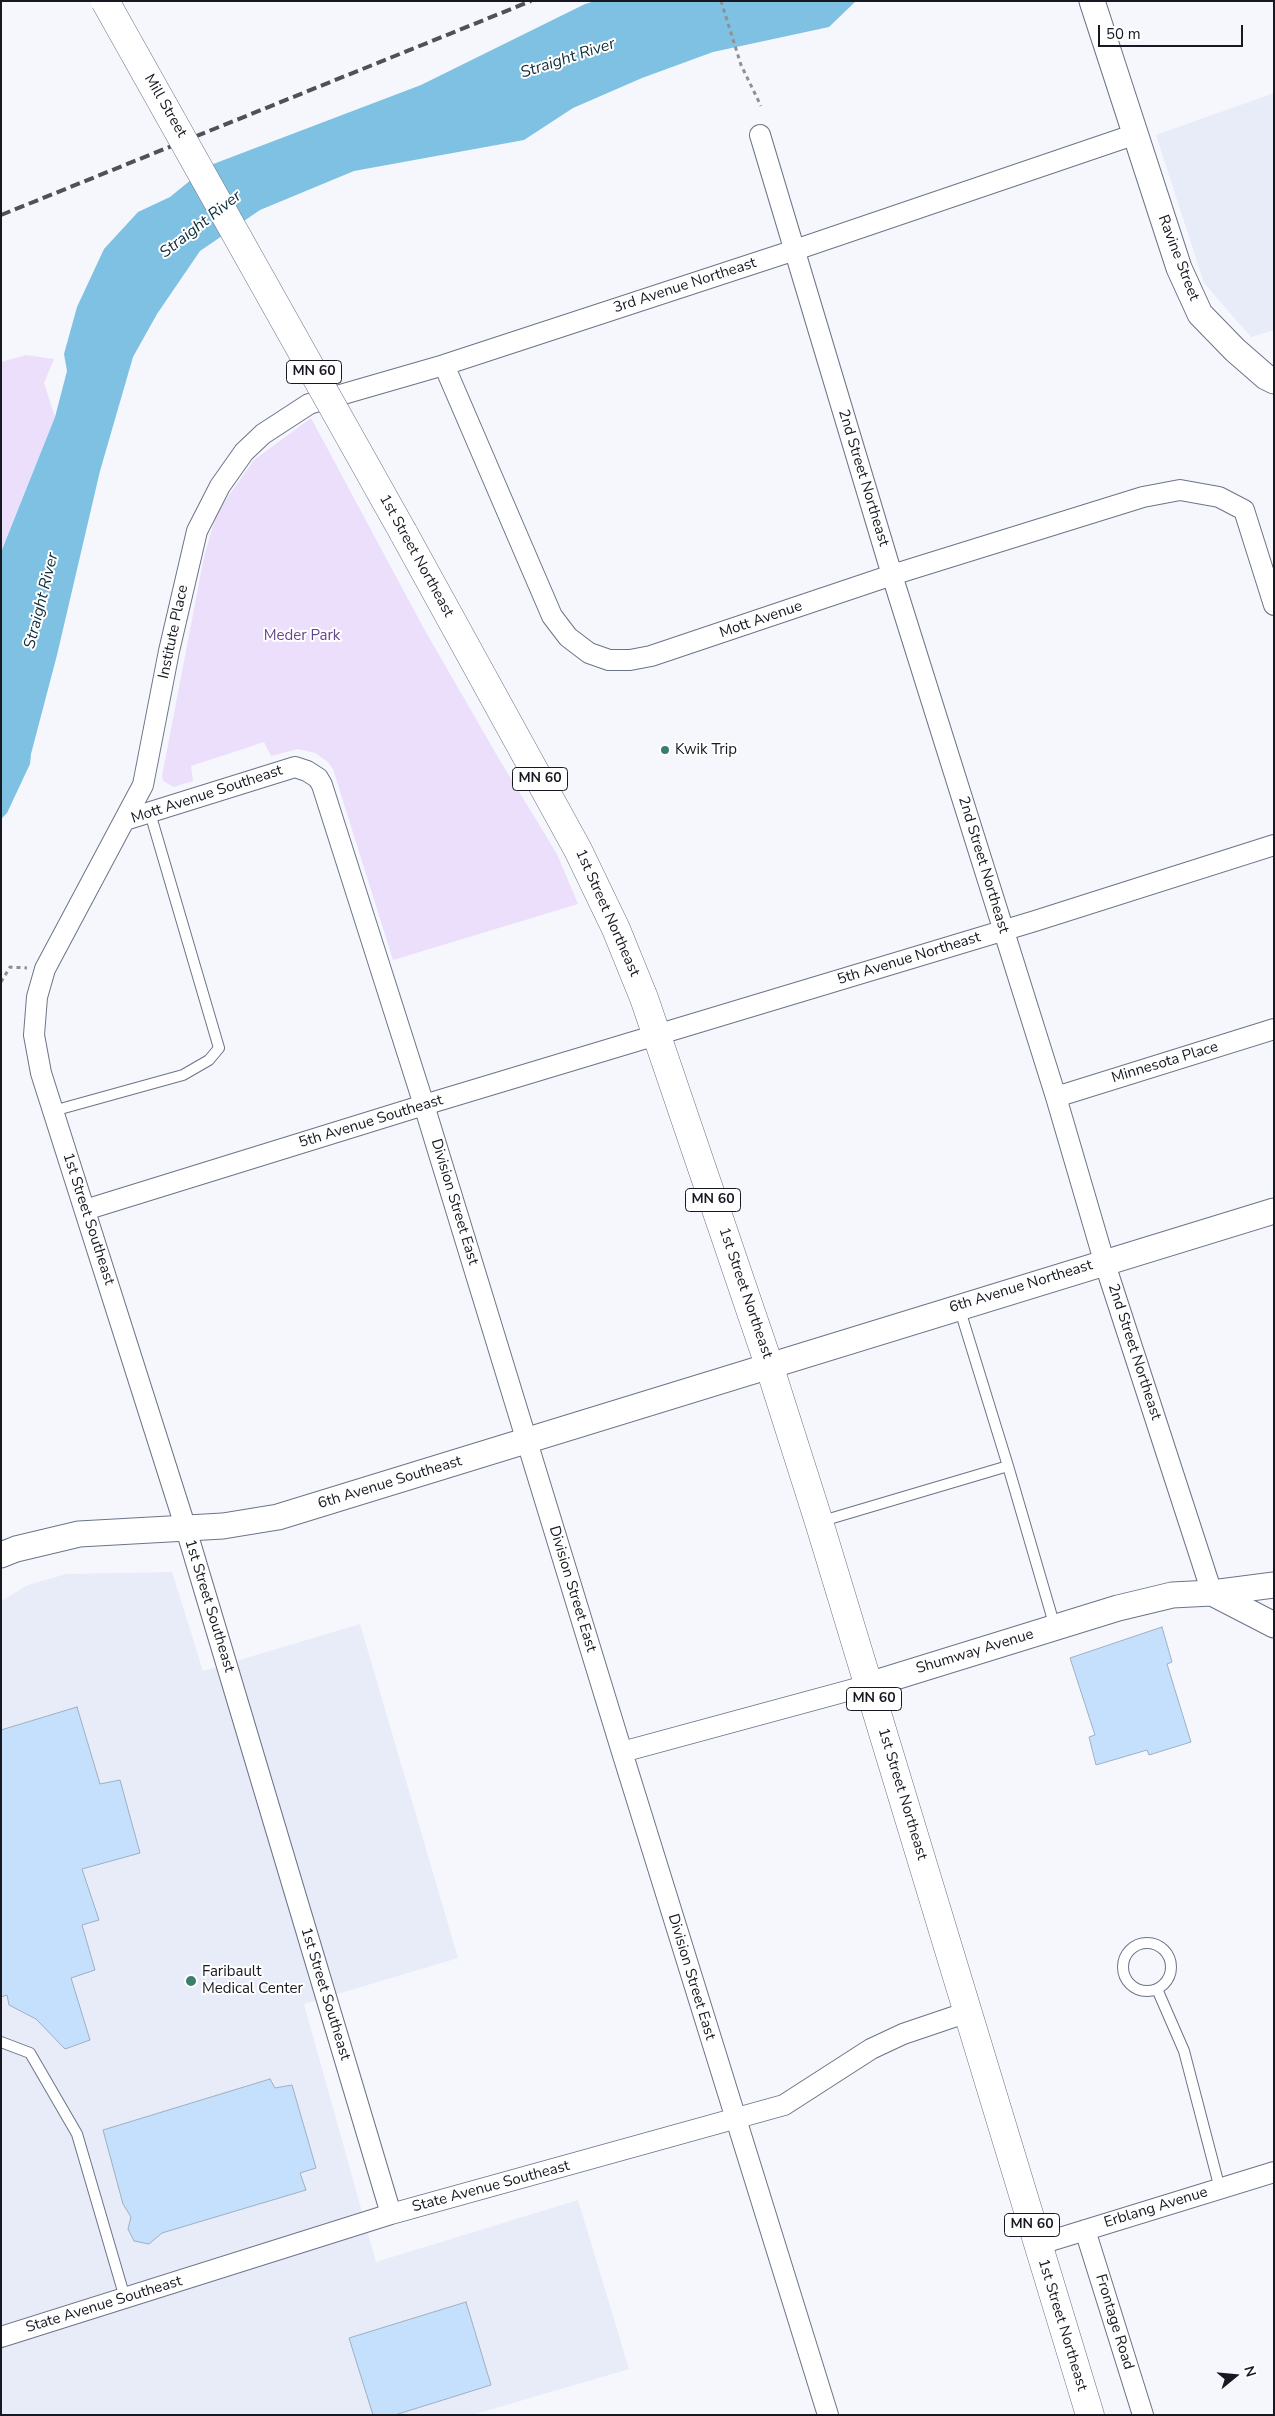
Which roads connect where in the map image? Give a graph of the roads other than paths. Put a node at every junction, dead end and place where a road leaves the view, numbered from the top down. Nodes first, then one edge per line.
1 (105, 1) edge
2 (1092, 1) edge
3 (1136, 134) junction
4 (760, 135) dead end
5 (224, 211) joint
6 (795, 250) junction
7 (444, 364) junction
8 (1274, 380) edge
9 (244, 452) joint
10 (892, 575) junction
11 (1274, 605) edge
12 (306, 770) joint
13 (150, 813) junction
14 (126, 820) junction
15 (1274, 845) edge
16 (1003, 930) junction
17 (37, 997) joint
18 (1274, 1029) edge
19 (657, 1036) junction
20 (1056, 1097) junction
21 (424, 1105) junction
22 (53, 1111) junction
23 (85, 1210) junction
24 (1274, 1211) edge
25 (1104, 1261) junction
26 (959, 1306) junction
27 (769, 1365) junction
28 (528, 1441) junction
29 (1008, 1466) junction
30 (820, 1522) junction
31 (186, 1529) junction
32 (1, 1555) edge
33 (1274, 1585) edge
34 (1212, 1593) junction
35 (1274, 1626) edge
36 (1055, 1627) junction
37 (869, 1685) junction
38 (622, 1752) junction
39 (1157, 1989) junction
40 (968, 2012) junction
41 (1, 2042) edge
42 (736, 2120) junction
43 (1274, 2172) edge
44 (1220, 2189) junction
45 (391, 2214) junction
46 (1085, 2230) junction
47 (1037, 2245) junction
48 (125, 2298) junction
49 (1, 2337) edge
50 (828, 2415) edge
51 (1090, 2415) edge
52 (1143, 2415) edge

1 - 5 main road, Mill Street / MN 60, bridge
2 - 3 street, Ravine Street
3 - 6 street, 3rd Avenue Northeast
3 - 8 street, Ravine Street
4 - 6 street, 2nd Street Northeast
5 - 19 main road, 1st Street Northeast / MN 60, bridge
6 - 7 street, 3rd Avenue Northeast
6 - 10 street, 2nd Street Northeast
7 - 9 street, 3rd Avenue Northeast
7 - 10 street, Mott Avenue
9 - 14 street, Institute Place
10 - 11 street, Mott Avenue
10 - 16 street, 2nd Street Northeast
12 - 13 street, Mott Avenue Southeast
12 - 21 street, Division Street East
13 - 14 street, Mott Avenue Southeast
13 - 22 lane
14 - 17 street, Mott Avenue Southeast
15 - 16 street, 5th Avenue Northeast
16 - 19 street, 5th Avenue Northeast
16 - 20 street, 2nd Street Northeast
17 - 22 street, 1st Street Southeast
18 - 20 street, Minnesota Place
19 - 21 street, 5th Avenue Southeast
19 - 27 main road, 1st Street Northeast / MN 60
20 - 25 street, 2nd Street Northeast
21 - 23 street, 5th Avenue Southeast
21 - 28 street, Division Street East
22 - 23 street, 1st Street Southeast
23 - 31 street, 1st Street Southeast
24 - 25 street, 6th Avenue Northeast
25 - 26 street, 6th Avenue Northeast
25 - 34 street, 2nd Street Northeast
26 - 27 street, 6th Avenue Northeast
26 - 29 lane
27 - 28 street, 6th Avenue Southeast
27 - 30 main road, 1st Street Northeast / MN 60
28 - 31 street, 6th Avenue Southeast
28 - 38 street, Division Street East
29 - 30 lane
29 - 36 lane
30 - 37 main road, 1st Street Northeast / MN 60
31 - 32 street, 6th Avenue Southeast
31 - 45 street, 1st Street Southeast
33 - 34 street, Shumway Avenue
34 - 35 street
34 - 36 street, Shumway Avenue
36 - 37 street, Shumway Avenue
37 - 38 street, Shumway Avenue
37 - 40 main road, 1st Street Northeast / MN 60
38 - 42 street, Division Street East
39 - 39 lane
39 - 44 lane
40 - 42 street, State Avenue Southeast
40 - 47 main road, 1st Street Northeast / MN 60
41 - 48 lane
42 - 45 street, State Avenue Southeast
42 - 50 street, Division Street East
43 - 44 street, Erblang Avenue
44 - 46 street, Erblang Avenue
45 - 48 street, State Avenue Southeast
46 - 47 street, Erblang Avenue
46 - 52 street, Frontage Road
47 - 51 main road, 1st Street Northeast / MN 60
48 - 49 street, State Avenue Southeast

